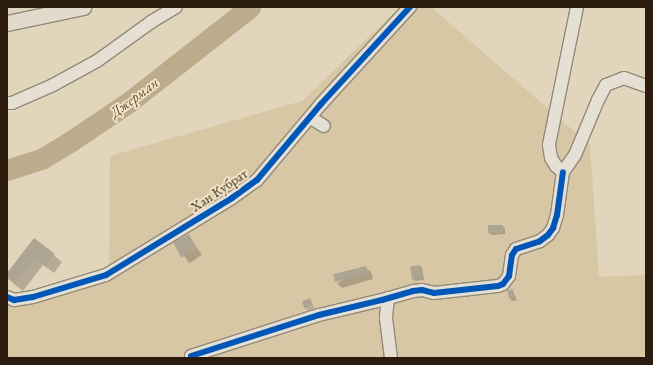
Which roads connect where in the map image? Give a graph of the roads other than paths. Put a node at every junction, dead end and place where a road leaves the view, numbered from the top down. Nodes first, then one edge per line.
1 (83, 7) edge
2 (176, 7) edge
3 (410, 7) edge
4 (577, 7) edge
5 (7, 23) edge
6 (646, 86) edge
7 (7, 103) edge
8 (311, 118) junction
9 (324, 126) dead end
10 (563, 172) junction
11 (388, 298) junction
12 (9, 301) edge
13 (191, 356) dead end
14 (391, 358) edge

1 - 5 main road
2 - 7 street
3 - 8 street, Хан Кубрат
4 - 10 street
6 - 10 street
8 - 9 street
8 - 12 street, Хан Кубрат
10 - 11 street
11 - 13 street
11 - 14 street

